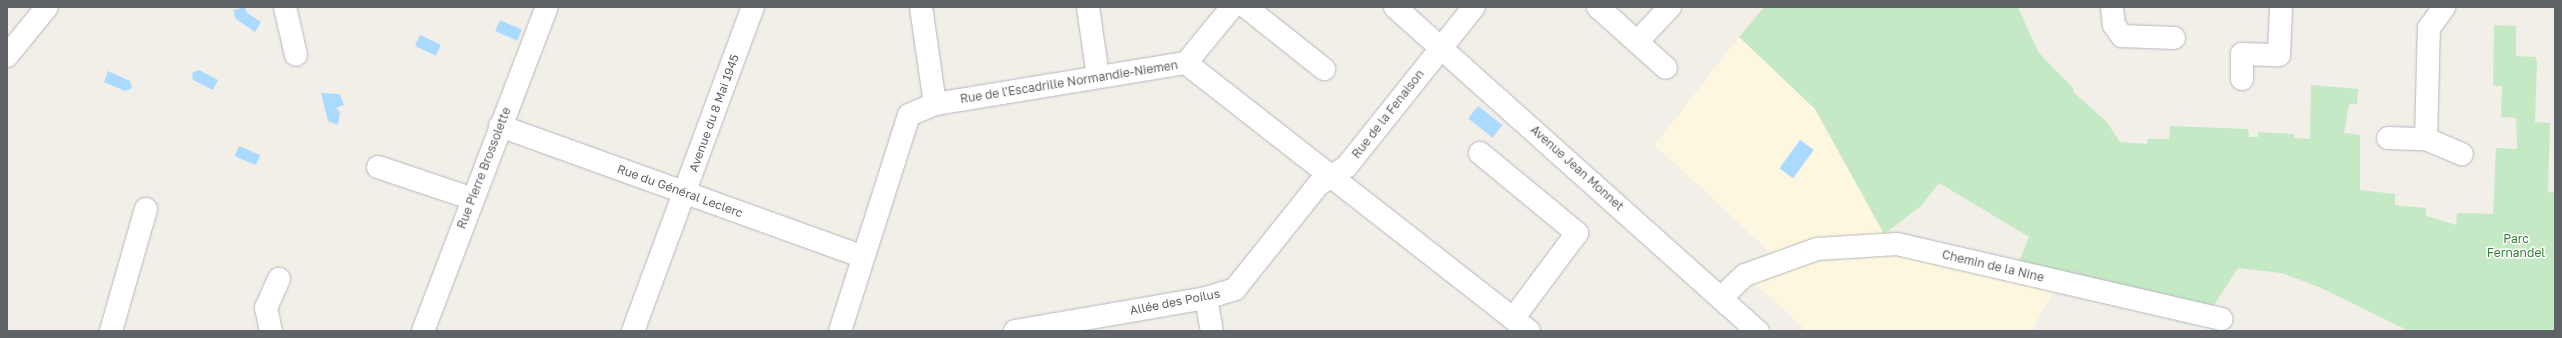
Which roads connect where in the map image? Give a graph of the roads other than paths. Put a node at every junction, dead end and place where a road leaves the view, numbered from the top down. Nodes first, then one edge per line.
1 (47, 7) edge
2 (285, 7) edge
3 (547, 7) edge
4 (753, 7) edge
5 (921, 7) edge
6 (1088, 7) edge
7 (1232, 7) edge
8 (1246, 7) edge
9 (1395, 7) edge
10 (1474, 7) edge
11 (1598, 7) edge
12 (1670, 7) edge
13 (2112, 7) edge
14 (2281, 7) edge
15 (2444, 7) edge
16 (2174, 38) dead end
17 (1637, 42) junction
18 (1440, 47) junction
19 (296, 55) dead end
20 (7, 56) edge
21 (1186, 62) junction
22 (1666, 68) dead end
23 (1324, 69) dead end
24 (1098, 76) junction
25 (2242, 79) dead end
26 (935, 104) junction
27 (500, 126) junction
28 (2388, 138) dead end
29 (2426, 139) junction
30 (1480, 153) dead end
31 (2462, 154) dead end
32 (378, 167) dead end
33 (1333, 177) junction
34 (684, 193) junction
35 (473, 199) junction
36 (146, 209) dead end
37 (861, 256) junction
38 (278, 279) dead end
39 (1722, 297) junction
40 (1206, 298) junction
41 (2221, 319) dead end
42 (1521, 325) edge
43 (111, 331) edge
44 (271, 331) edge
45 (423, 331) edge
46 (632, 331) edge
47 (840, 331) edge
48 (1015, 331) edge
49 (1212, 331) edge
50 (1758, 331) edge

1 - 20 street
2 - 19 street
3 - 27 street, Rue Pierre Brossolette
4 - 34 street, Avenue du 8 Mai 1945
5 - 26 street
6 - 24 street
7 - 21 street
8 - 23 street
9 - 18 street, Avenue Jean Monnet
10 - 18 street, Rue de la Fenaison
11 - 17 street
12 - 17 street
13 - 16 street
14 - 25 street
15 - 29 street
17 - 22 street
18 - 33 street, Rue de la Fenaison
18 - 39 street, Avenue Jean Monnet
21 - 24 street, Rue de l'Escadrille Normandie-Niemen
21 - 33 street, Rue de l'Escadrille Normandie-Niemen
24 - 26 street, Rue de l'Escadrille Normandie-Niemen
26 - 37 street, Rue de l'Escadrille Normandie-Niemen
27 - 34 street, Rue du Général Leclerc
27 - 35 street, Rue Pierre Brossolette
28 - 29 street
29 - 31 street
30 - 42 street
32 - 35 street
33 - 40 street, Allée des Poilus
33 - 42 street, Rue de l'Escadrille Normandie-Niemen
34 - 37 street, Rue du Général Leclerc
34 - 46 street, Avenue du 8 Mai 1945
35 - 45 street, Rue Pierre Brossolette
36 - 43 street
37 - 47 street, Rue de l'Escadrille Normandie-Niemen
38 - 44 street
39 - 41 street, Chemin de la Nine
39 - 50 street, Avenue Jean Monnet
40 - 48 street, Allée des Poilus
40 - 49 street

